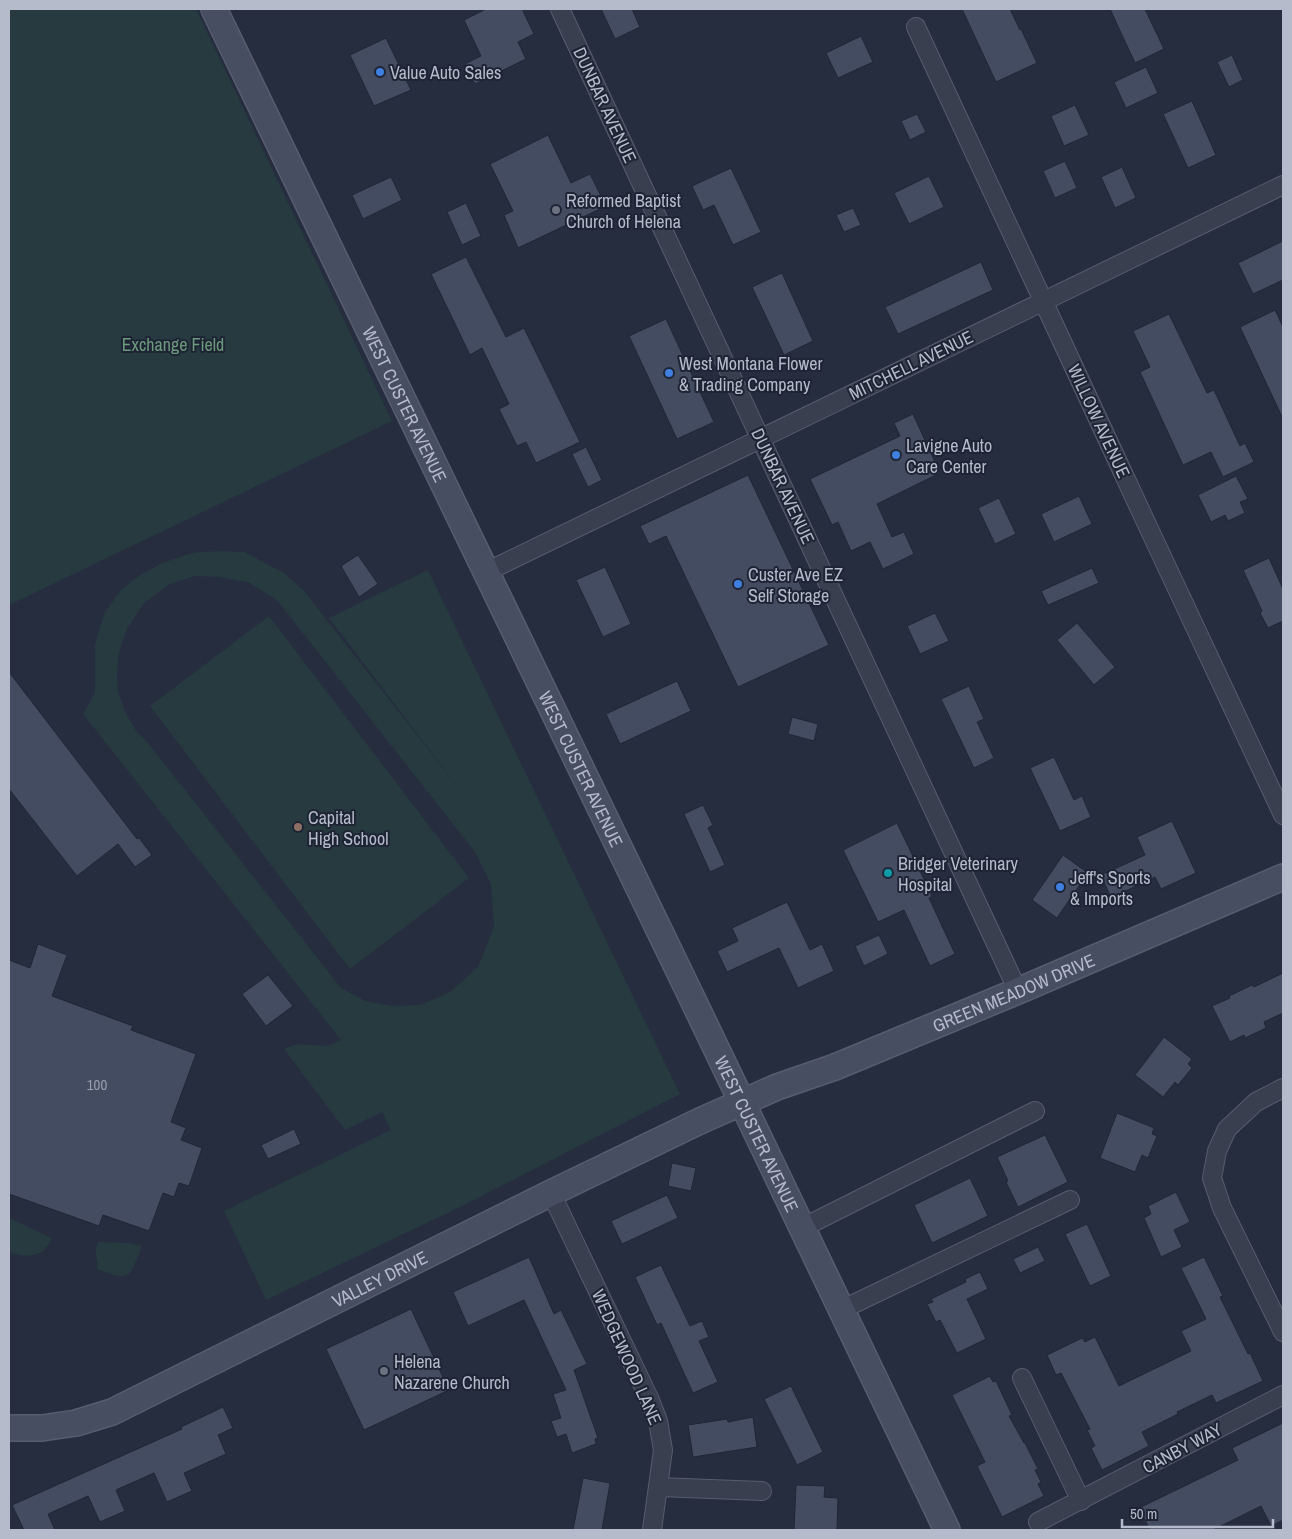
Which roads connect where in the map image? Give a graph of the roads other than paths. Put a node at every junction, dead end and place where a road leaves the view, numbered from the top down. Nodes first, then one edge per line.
1 (214, 9) edge
2 (560, 9) edge
3 (916, 27) dead end
4 (1283, 184) edge
5 (1044, 300) junction
6 (760, 438) junction
7 (486, 572) junction
8 (1283, 815) edge
9 (1283, 878) edge
10 (1018, 991) junction
11 (1283, 1088) edge
12 (742, 1102) junction
13 (1035, 1111) dead end
14 (551, 1193) junction
15 (1070, 1200) dead end
16 (802, 1228) junction
17 (841, 1310) junction
18 (1283, 1332) edge
19 (1022, 1378) dead end
20 (1283, 1395) edge
21 (9, 1428) edge
22 (659, 1487) junction
23 (762, 1491) dead end
24 (1081, 1501) junction
25 (1038, 1522) dead end
26 (652, 1530) edge
27 (946, 1530) edge

1 - 7 main road, WEST CUSTER AVENUE
2 - 6 street, DUNBAR AVENUE
3 - 5 street, WILLOW AVENUE
4 - 5 street, MITCHELL AVENUE
5 - 6 street, MITCHELL AVENUE
5 - 8 street, WILLOW AVENUE
6 - 7 street, MITCHELL AVENUE
6 - 10 street, DUNBAR AVENUE
7 - 12 main road, WEST CUSTER AVENUE
9 - 10 main road, GREEN MEADOW DRIVE
10 - 12 main road, GREEN MEADOW DRIVE
11 - 18 street
12 - 14 main road, VALLEY DRIVE
12 - 16 main road, WEST CUSTER AVENUE
13 - 16 street
14 - 21 main road, VALLEY DRIVE
14 - 22 street, WEDGEWOOD LANE
15 - 17 street
16 - 17 main road, WEST CUSTER AVENUE
17 - 27 main road, WEST CUSTER AVENUE
19 - 24 street
20 - 24 street, CANBY WAY
22 - 23 street
22 - 26 street, WEDGEWOOD LANE
24 - 25 street, CANBY WAY

